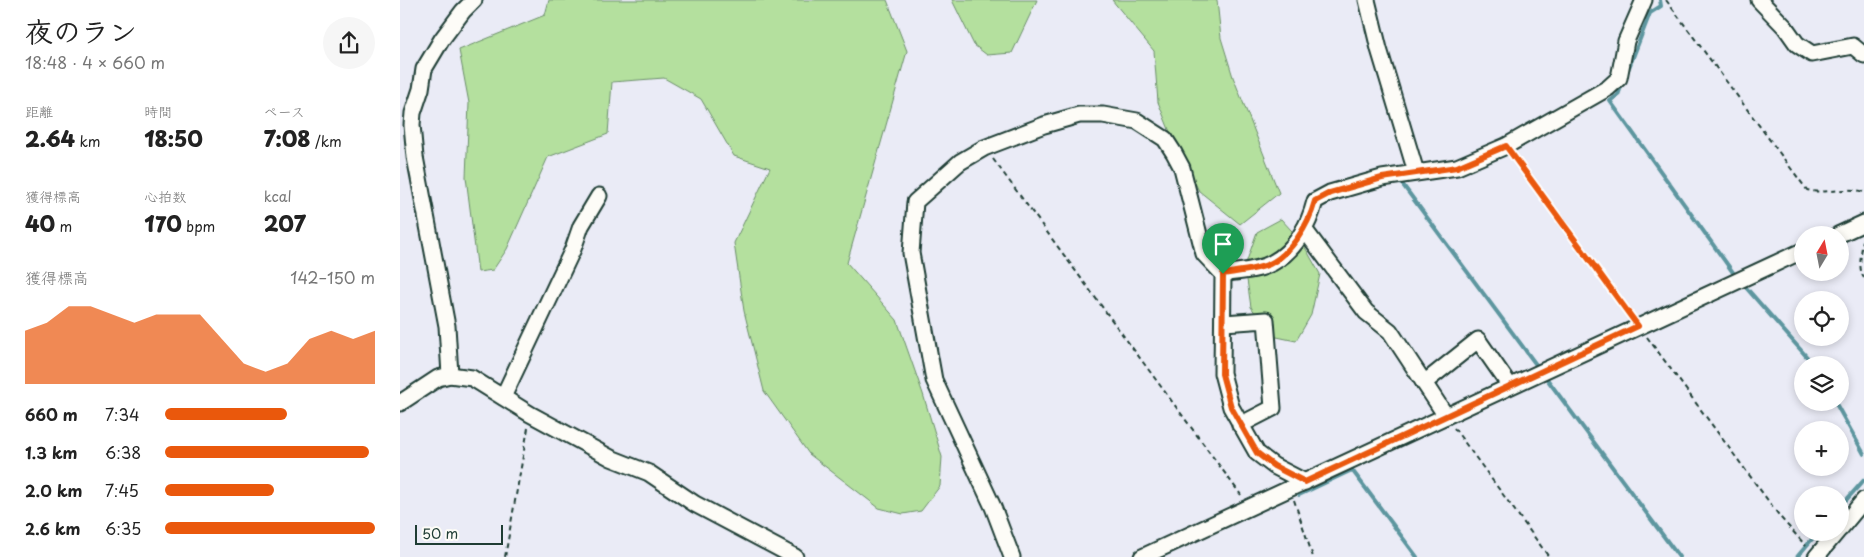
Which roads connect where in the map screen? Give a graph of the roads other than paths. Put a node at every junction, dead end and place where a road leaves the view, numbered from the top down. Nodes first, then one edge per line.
1 (474, 0) edge
2 (1367, 0) edge
3 (1644, 0) edge
4 (1758, 0) edge
5 (1864, 55) edge
6 (400, 104) edge
7 (413, 112) junction
8 (1416, 172) junction
9 (599, 196) dead end
10 (1864, 223) edge
11 (1304, 229) junction
12 (1849, 230) edge
13 (1794, 255) edge
14 (1223, 274) junction
15 (1224, 323) junction
16 (450, 375) junction
17 (1424, 384) junction
18 (1510, 386) junction
19 (503, 397) junction
20 (400, 403) edge
21 (1446, 416) junction
22 (1240, 424) junction
23 (1305, 482) junction
24 (1864, 500) edge
25 (1849, 518) edge
26 (1829, 541) edge
27 (795, 557) edge
28 (1012, 557) edge
29 (1142, 557) edge
30 (1816, 557) edge

1 - 7 street
2 - 8 street
3 - 8 street
4 - 5 street
6 - 7 street
7 - 16 street
8 - 11 street
9 - 19 street
10 - 12 street
11 - 14 street
11 - 17 street
13 - 18 street
14 - 15 street
14 - 28 street
15 - 22 street
15 - 22 street
16 - 19 street
16 - 20 street
17 - 18 street
17 - 21 street
18 - 21 street
19 - 27 street
21 - 23 street
22 - 23 street
23 - 29 street
24 - 25 street
26 - 30 street

